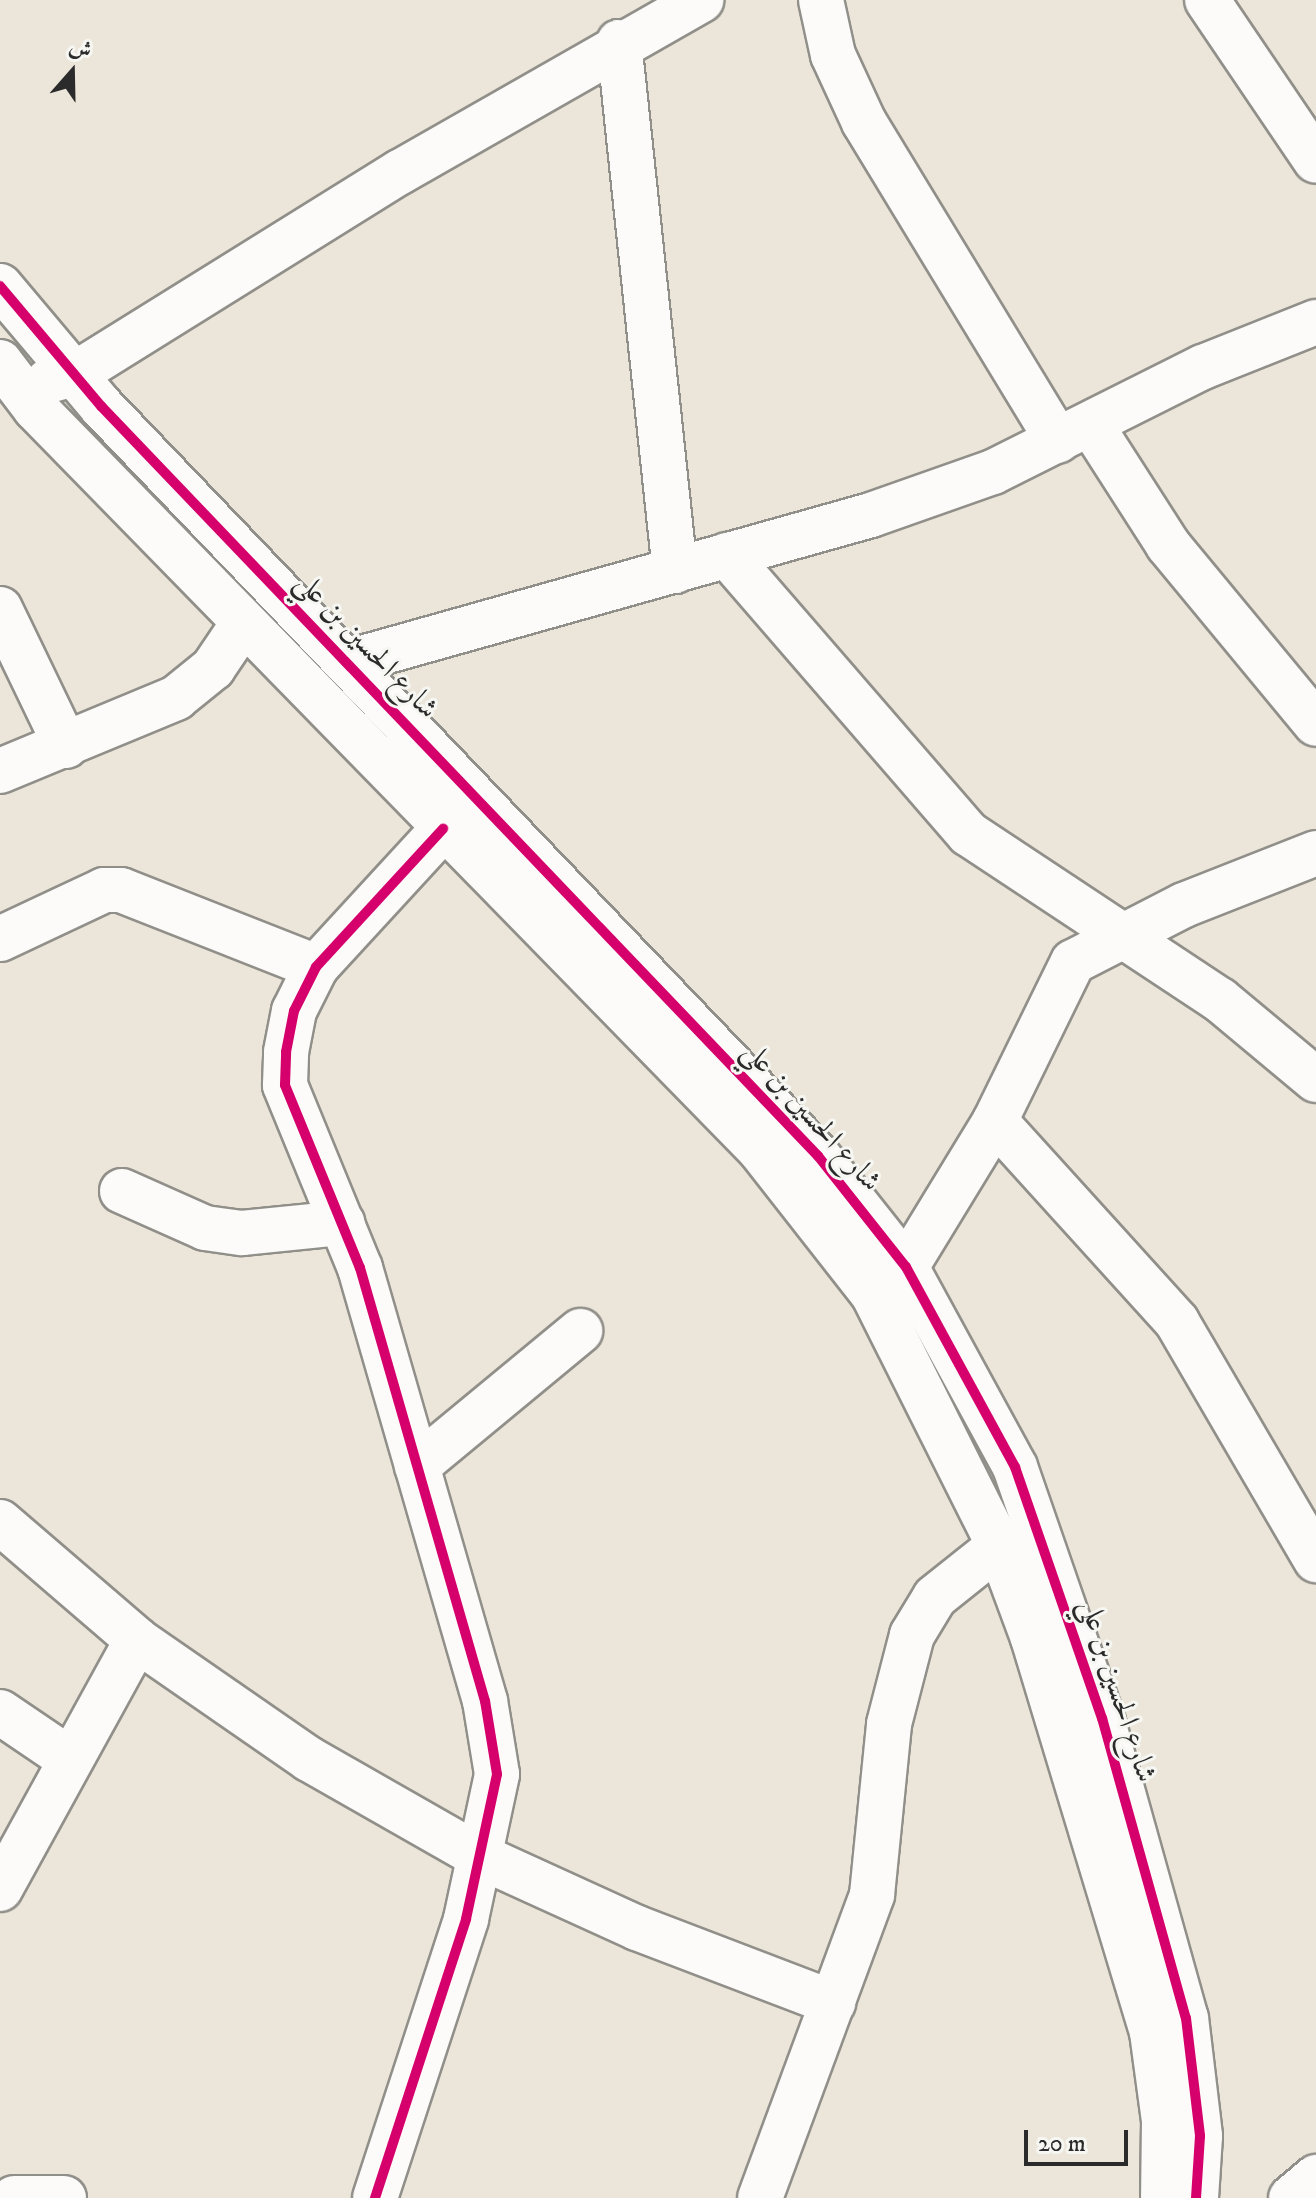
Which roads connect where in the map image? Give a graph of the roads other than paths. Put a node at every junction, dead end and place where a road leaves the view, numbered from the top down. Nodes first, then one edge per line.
1 (701, 0) edge
2 (821, 0) edge
3 (1207, 0) edge
4 (641, 21) edge
5 (1316, 161) edge
6 (0, 286) edge
7 (1316, 322) edge
8 (75, 374) junction
9 (6, 380) edge
10 (1076, 435) junction
11 (727, 555) junction
12 (675, 571) junction
13 (0, 609) edge
14 (244, 622) junction
15 (348, 662) junction
16 (1316, 724) edge
17 (66, 746) junction
18 (0, 771) edge
19 (443, 829) junction
20 (1316, 853) edge
21 (1125, 938) junction
22 (0, 939) edge
23 (316, 967) junction
24 (1316, 1080) edge
25 (995, 1121) junction
26 (122, 1191) dead end
27 (343, 1223) junction
28 (906, 1267) junction
29 (580, 1331) dead end
30 (417, 1466) junction
31 (0, 1522) edge
32 (999, 1546) junction
33 (1316, 1560) edge
34 (137, 1640) junction
35 (0, 1712) edge
36 (68, 1758) junction
37 (479, 1856) junction
38 (0, 1889) edge
39 (833, 2003) junction
40 (1316, 2177) edge
41 (14, 2198) edge
42 (64, 2198) edge
43 (375, 2198) edge
44 (760, 2198) edge
45 (1163, 2198) edge
46 (1196, 2198) edge
47 (1291, 2198) edge

1 - 4 street
2 - 10 street
3 - 5 street
4 - 8 street
4 - 12 street
6 - 8 street, شارع الحسين بن علي
7 - 10 street
8 - 9 street
8 - 15 street, شارع الحسين بن علي
9 - 14 street, شارع الحسين بن علي
10 - 11 street
10 - 16 street
11 - 12 street
11 - 21 street
12 - 15 street
13 - 17 street
14 - 17 street
14 - 19 street, شارع الحسين بن علي
15 - 28 street, شارع الحسين بن علي
17 - 18 street
19 - 23 street
19 - 32 street, شارع الحسين بن علي
20 - 21 street
21 - 24 street
21 - 25 street
22 - 23 street
23 - 27 street
25 - 28 street
25 - 33 street
26 - 27 street
27 - 30 street
28 - 46 street, شارع الحسين بن علي
29 - 30 street
30 - 37 street
31 - 34 street
32 - 39 street
32 - 45 street, شارع الحسين بن علي
34 - 36 street
34 - 37 street
35 - 36 street
36 - 38 street
37 - 39 street
37 - 43 street
39 - 44 street
40 - 47 street
41 - 42 street

